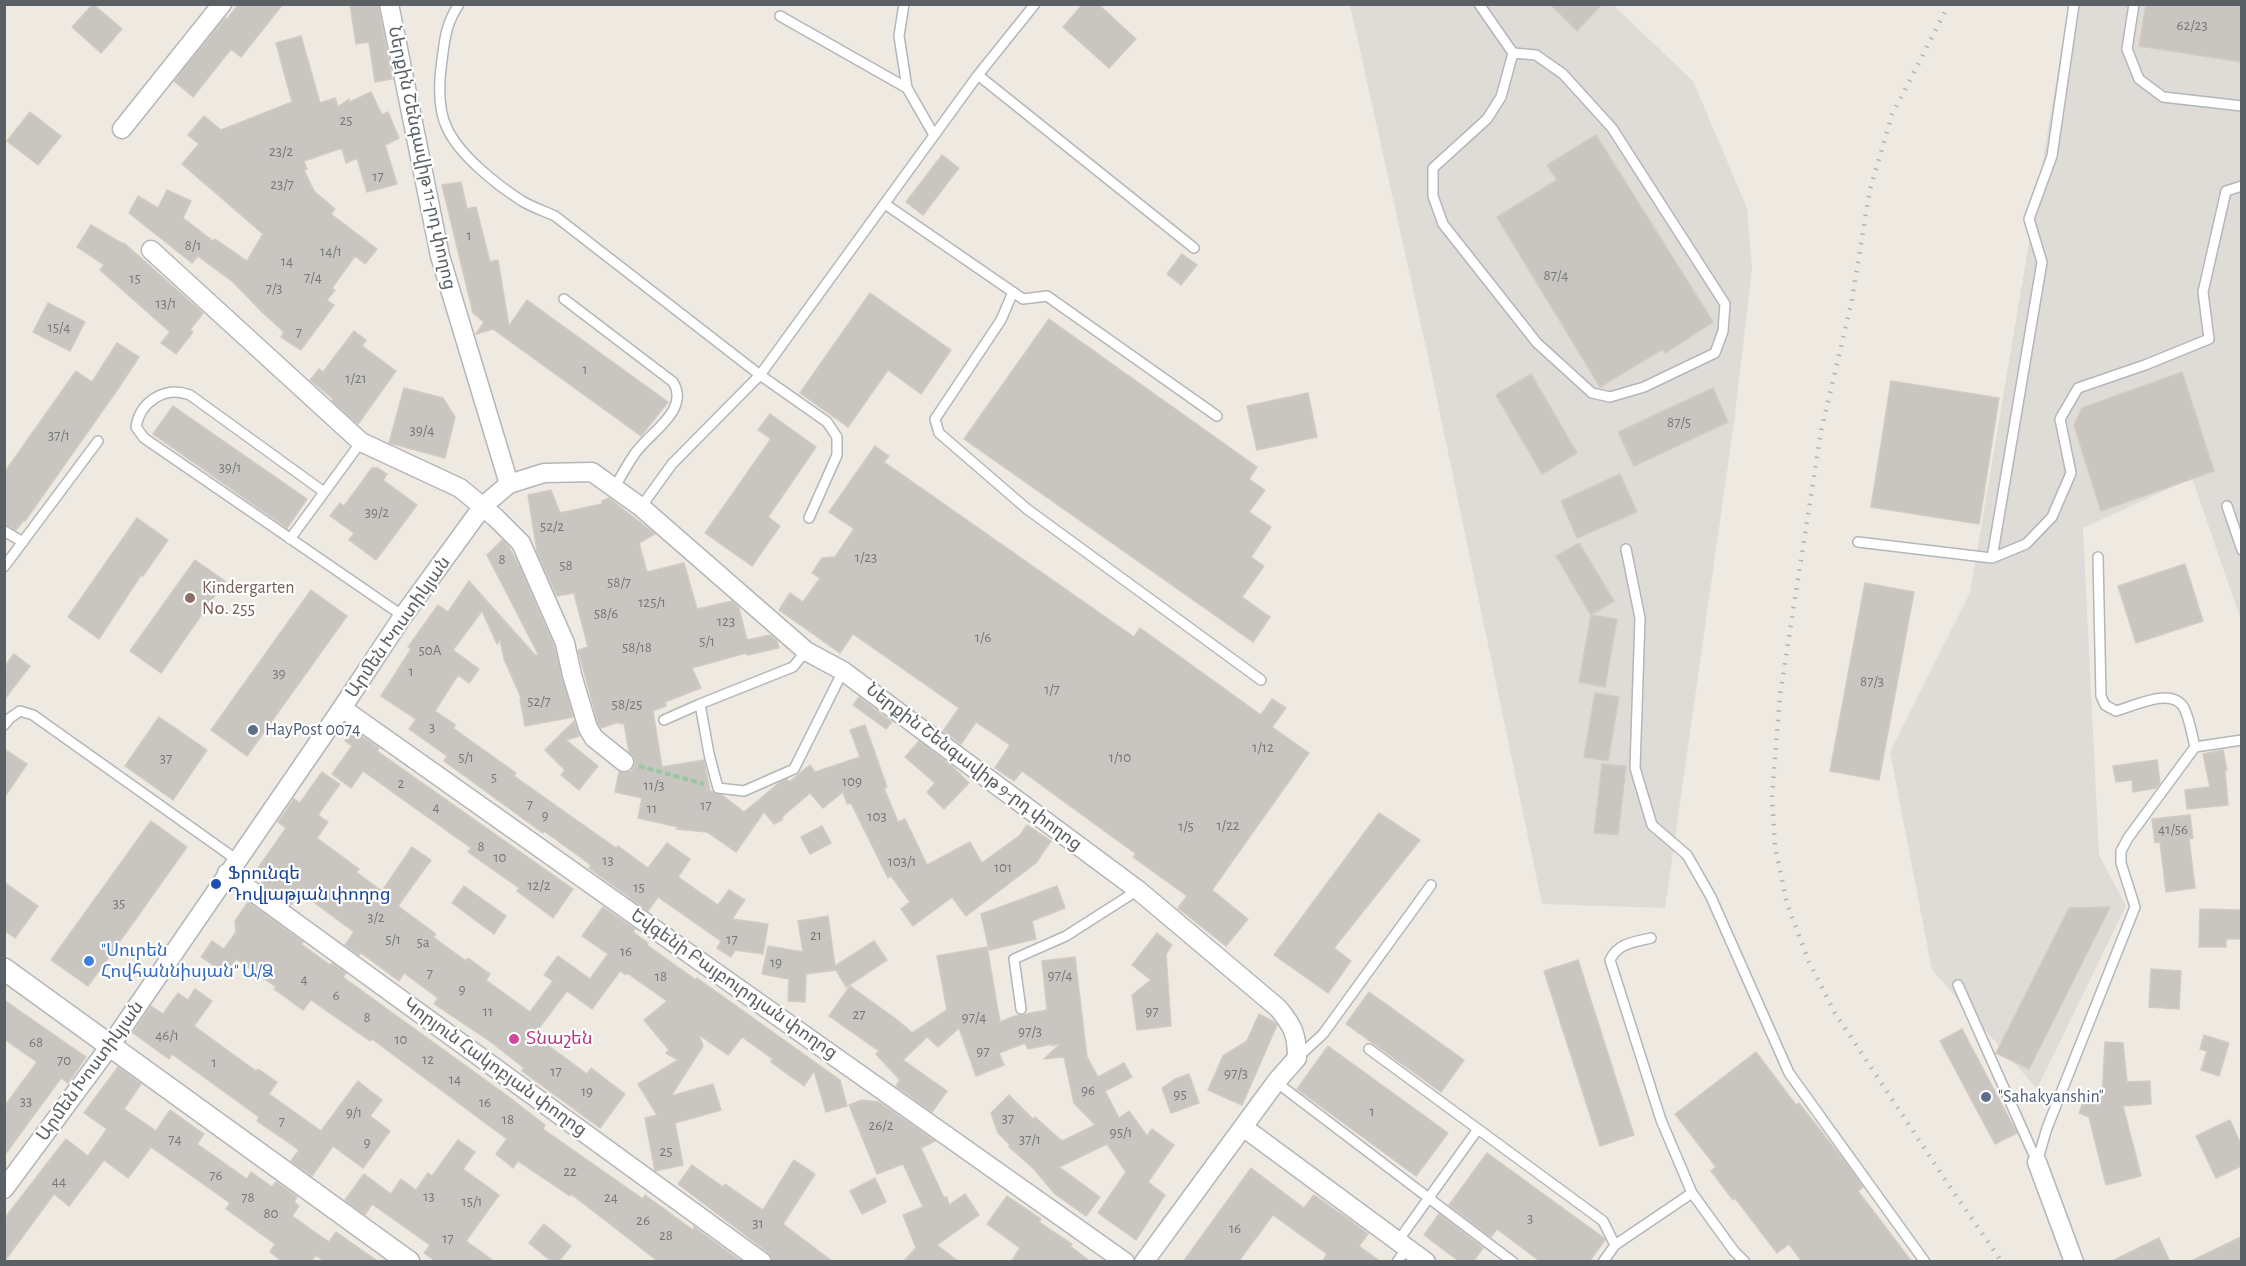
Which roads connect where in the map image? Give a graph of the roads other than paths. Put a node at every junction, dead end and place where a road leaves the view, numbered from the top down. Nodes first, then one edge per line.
1 (222, 4) edge
2 (389, 4) edge
3 (459, 4) edge
4 (904, 4) edge
5 (1035, 4) edge
6 (1479, 4) edge
7 (2074, 4) edge
8 (2134, 4) edge
9 (780, 15) dead end
10 (1513, 53) junction
11 (978, 75) junction
12 (907, 88) junction
13 (2241, 105) edge
14 (122, 129) dead end
15 (934, 135) junction
16 (2241, 186) edge
17 (885, 204) junction
18 (1194, 248) dead end
19 (152, 250) dead end
20 (1013, 292) junction
21 (564, 299) dead end
22 (760, 375) junction
23 (1217, 416) dead end
24 (98, 441) dead end
25 (361, 442) junction
26 (544, 473) joint
27 (509, 484) junction
28 (615, 487) junction
29 (324, 492) junction
30 (483, 506) junction
31 (2227, 506) dead end
32 (641, 507) junction
33 (809, 518) dead end
34 (4, 531) edge
35 (290, 538) junction
36 (23, 542) junction
37 (1858, 542) dead end
38 (1626, 549) dead end
39 (2241, 550) edge
40 (2098, 557) dead end
41 (1992, 558) junction
42 (4, 567) edge
43 (403, 616) junction
44 (806, 651) junction
45 (843, 670) junction
46 (1261, 680) dead end
47 (700, 704) junction
48 (342, 708) junction
49 (664, 720) dead end
50 (4, 725) edge
51 (2241, 740) edge
52 (2195, 747) junction
53 (624, 762) road end
54 (232, 867) junction
55 (1431, 885) dead end
56 (1138, 890) junction
57 (1651, 938) dead end
58 (4, 969) edge
59 (1958, 985) dead end
60 (1021, 1009) dead end
61 (110, 1046) junction
62 (1369, 1049) dead end
63 (1297, 1058) junction
64 (1276, 1082) junction
65 (1243, 1128) junction
66 (1478, 1129) junction
67 (2037, 1162) junction
68 (4, 1189) edge
69 (1692, 1193) junction
70 (1430, 1197) junction
71 (1615, 1245) junction
72 (1401, 1250) edge
73 (409, 1262) edge
74 (762, 1262) edge
75 (1125, 1262) edge
76 (1144, 1262) edge
77 (1426, 1262) edge
78 (1513, 1262) edge
79 (1604, 1262) edge
80 (1745, 1262) edge
81 (1925, 1262) edge
82 (2074, 1262) edge

1 - 14 street
2 - 27 street, Ներքին Շենգավիթ 11-րդ փողոց
3 - 22 lane
4 - 12 lane
5 - 11 lane
6 - 10 lane
7 - 41 lane
8 - 13 lane
9 - 12 lane
10 - 10 lane
11 - 15 lane
11 - 18 lane
12 - 15 lane
15 - 17 lane
16 - 41 lane
17 - 20 lane
17 - 22 lane
19 - 25 street
20 - 23 lane
20 - 46 lane
21 - 28 lane
22 - 32 lane
22 - 33 lane
24 - 36 lane
25 - 29 lane
25 - 30 street
26 - 27 street, Արմեն Խոստիկյան
26 - 28 street, Ներքին Շենգավիթ 9-րդ փողոց
27 - 30 street, Արմեն Խոստիկյան
28 - 32 street, Ներքին Շենգավիթ 9-րդ փողոց
29 - 35 lane
29 - 35 lane
30 - 43 street, Արմեն Խոստիկյան
30 - 53 street
31 - 39 lane
32 - 44 street, Ներքին Շենգավիթ 9-րդ փողոց
34 - 36 lane
35 - 43 lane
36 - 42 lane
37 - 41 lane
38 - 81 lane
40 - 52 lane
43 - 48 street, Արմեն Խոստիկյան
44 - 45 street, Ներքին Շենգավիթ 9-րդ փողոց
44 - 47 lane
45 - 47 lane
45 - 56 street, Ներքին Շենգավիթ 9-րդ փողոց
47 - 49 lane
48 - 54 street, Արմեն Խոստիկյան
48 - 75 street, Եվգենի Բայբուրդյան փողոց
50 - 54 lane
51 - 52 lane
52 - 67 lane
54 - 61 street, Արմեն Խոստիկյան
54 - 74 street, Կորյուն Հակոբյան փողոց
55 - 63 lane
56 - 60 lane
56 - 63 street, Ներքին Շենգավիթ 9-րդ փողոց
57 - 69 lane
58 - 61 street
59 - 67 lane
61 - 68 street, Արմեն Խոստիկյան
61 - 73 street
62 - 66 lane
63 - 64 street
64 - 65 street
64 - 70 lane
65 - 72 street
65 - 76 street
66 - 70 lane
66 - 71 lane
67 - 82 street
69 - 71 lane
69 - 80 lane
70 - 72 lane
70 - 78 lane
71 - 79 lane
72 - 77 street

